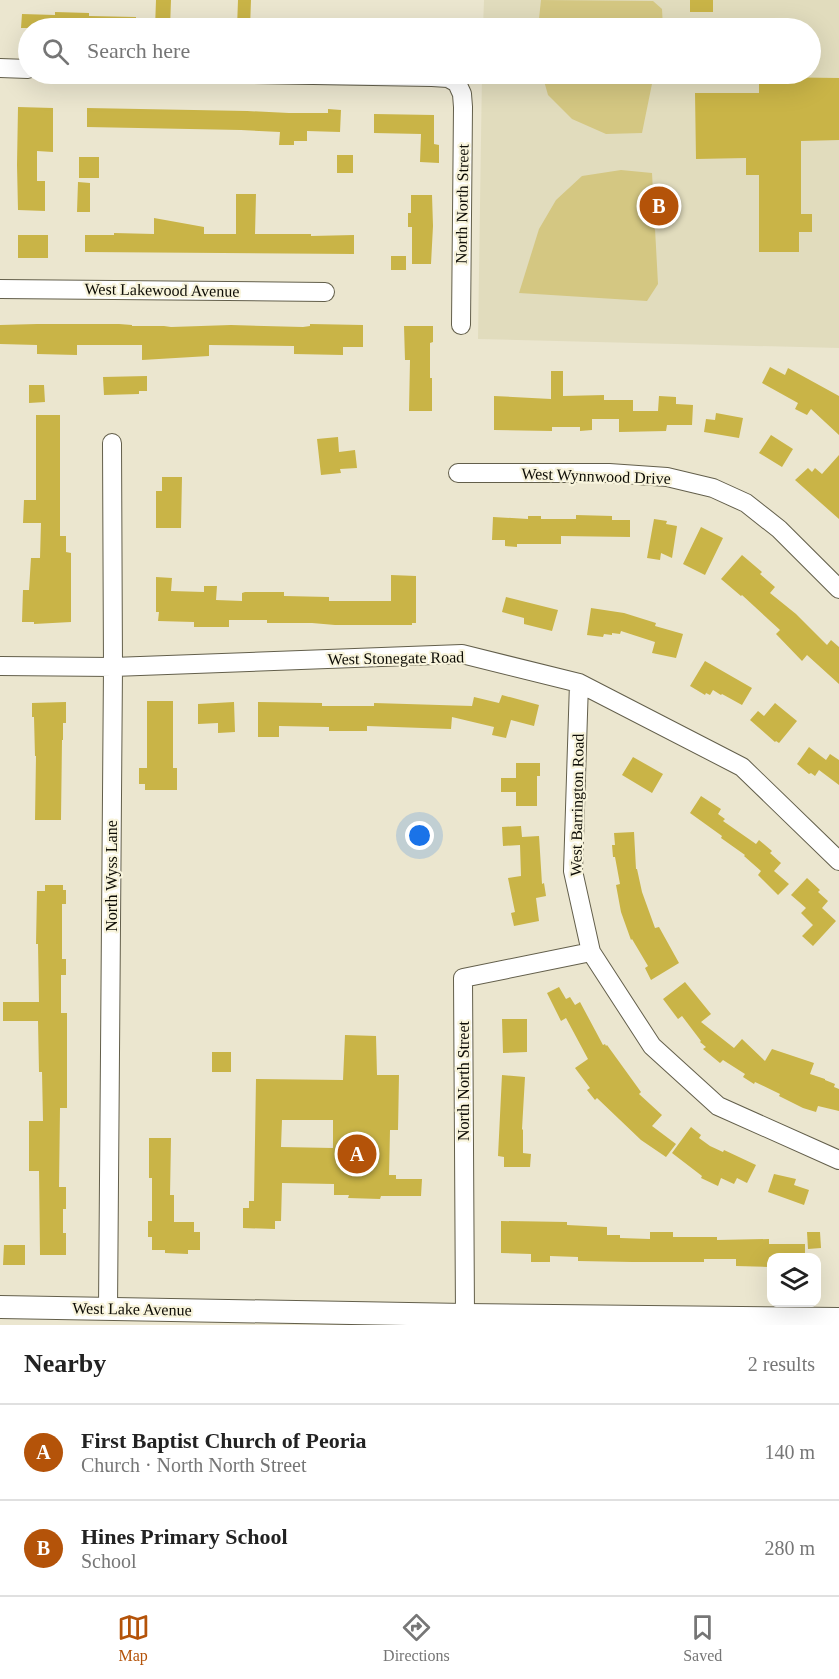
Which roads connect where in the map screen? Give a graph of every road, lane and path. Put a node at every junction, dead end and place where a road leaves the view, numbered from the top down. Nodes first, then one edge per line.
1 (0, 68) edge
2 (18, 69) edge
3 (458, 84) edge
4 (0, 289) edge
5 (325, 292) dead end
6 (461, 325) dead end
7 (112, 443) dead end
8 (458, 474) dead end
9 (839, 589) edge
10 (0, 666) edge
11 (112, 667) junction
12 (579, 683) junction
13 (839, 861) edge
14 (591, 952) junction
15 (839, 1160) edge
16 (0, 1307) edge
17 (108, 1309) junction
18 (467, 1319) edge
19 (839, 1319) edge

1 - 2 street
3 - 6 street, North North Street
4 - 5 street, West Lakewood Avenue
7 - 11 street, North Wyss Lane
8 - 9 street, West Wynnwood Drive
10 - 11 street, West Stonegate Road
11 - 12 street, West Stonegate Road
11 - 17 street, North Wyss Lane
12 - 13 street, West Stonegate Road
12 - 14 street, West Barrington Road
14 - 15 street, West Barrington Road
14 - 18 street, North North Street
16 - 17 street, West Lake Avenue
17 - 18 street, West Lake Avenue
18 - 19 street, West Lake Avenue

